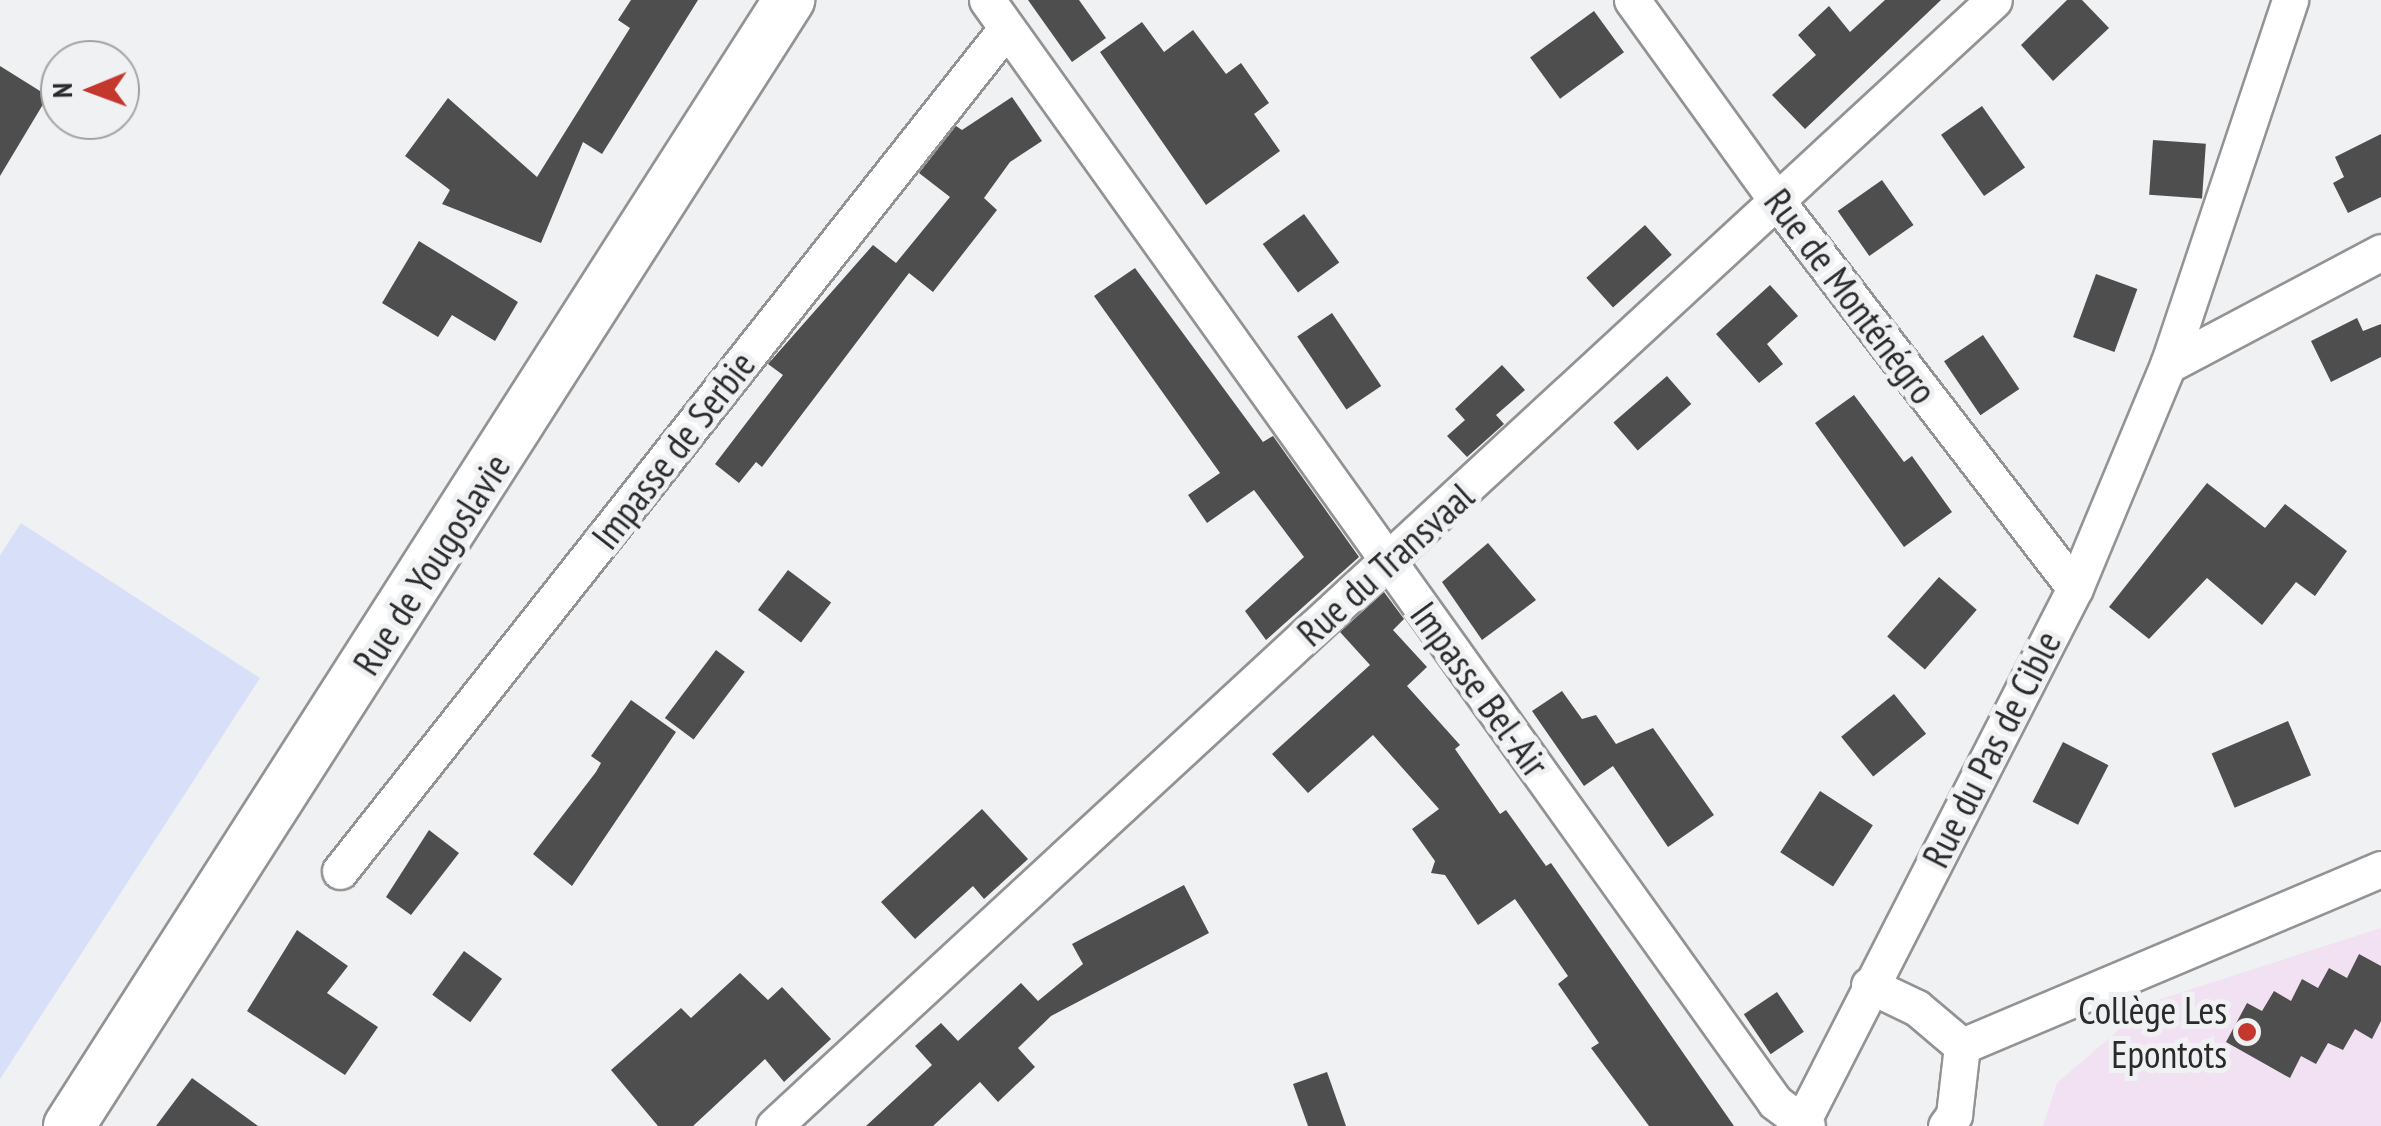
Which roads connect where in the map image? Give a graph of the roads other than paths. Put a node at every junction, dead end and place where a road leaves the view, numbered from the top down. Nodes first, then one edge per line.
1 (789, 0) edge
2 (1632, 0) edge
3 (1994, 0) edge
4 (2290, 0) edge
5 (996, 15) edge
6 (1779, 204) junction
7 (2381, 252) edge
8 (2168, 365) junction
9 (1388, 561) junction
10 (2075, 588) junction
11 (2381, 869) edge
12 (340, 871) dead end
13 (1869, 984) junction
14 (1962, 1046) junction
15 (1803, 1125) edge
16 (69, 1126) edge
17 (774, 1126) edge
18 (1946, 1126) edge

1 - 16 main road, Rue de Yougoslavie
2 - 6 street, Rue de Monténégro
3 - 6 street, Rue du Transvaal
4 - 8 street, Rue du Pas de Cible
5 - 9 street, Impasse Bel-Air
5 - 12 street, Impasse de Serbie
6 - 9 street, Rue du Transvaal
6 - 10 street, Rue de Monténégro
7 - 8 street
8 - 10 street, Rue du Pas de Cible
9 - 15 street, Impasse Bel-Air
9 - 17 street, Rue du Transvaal
10 - 13 street, Rue du Pas de Cible
11 - 14 street
13 - 14 street
13 - 15 street, Rue du Pas de Cible
14 - 18 street

